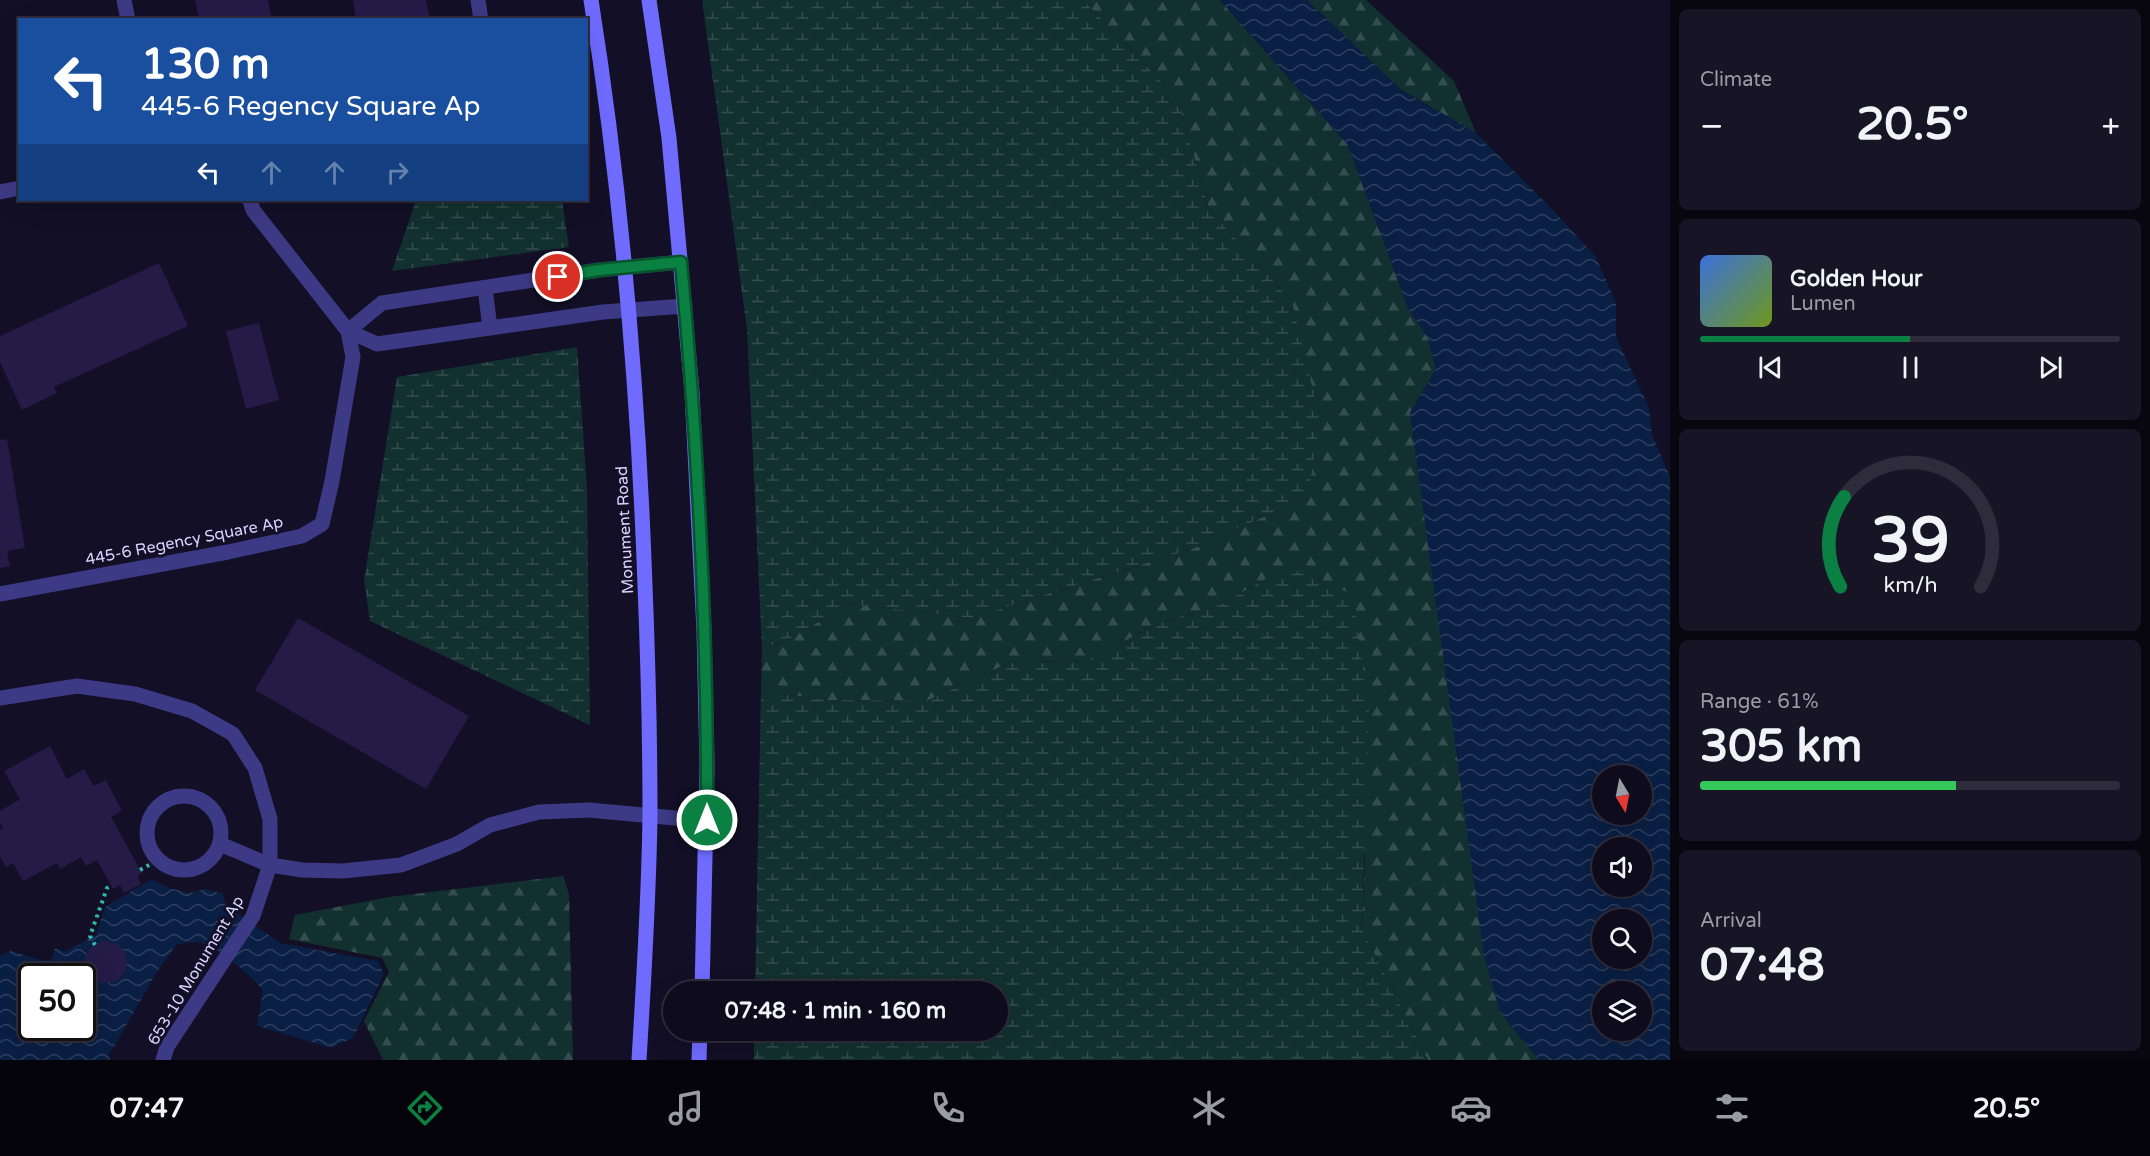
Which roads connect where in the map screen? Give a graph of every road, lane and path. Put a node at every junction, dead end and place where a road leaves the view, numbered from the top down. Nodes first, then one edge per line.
1 (124, 0) edge
2 (478, 0) edge
3 (591, 0) edge
4 (649, 0) edge
5 (128, 18) edge
6 (481, 18) edge
7 (18, 188) edge
8 (0, 192) edge
9 (250, 201) edge
10 (681, 262) junction
11 (624, 268) junction
12 (485, 288) junction
13 (685, 306) junction
14 (628, 310) junction
15 (490, 328) junction
16 (348, 332) junction
17 (0, 594) edge
18 (0, 698) edge
19 (650, 815) junction
20 (707, 820) junction
21 (220, 844) junction
22 (158, 861) junction
23 (270, 865) junction
24 (140, 870) dead end
25 (111, 886) dead end
26 (95, 945) dead end
27 (702, 981) edge
28 (700, 1041) edge
29 (163, 1060) edge
30 (639, 1060) edge
31 (699, 1060) edge

1 - 5 street
2 - 6 street
3 - 11 main road, Monument Road
4 - 10 main road
7 - 8 street
9 - 16 street
10 - 11 street
10 - 13 main road
11 - 12 street
11 - 14 main road, Monument Road
12 - 15 street
12 - 16 street
13 - 14 street
13 - 20 main road
14 - 15 street
14 - 19 main road, Monument Road
15 - 16 street
16 - 17 street, 445-6 Regency Square Ap
18 - 23 street, 653-10 Monument Ap
19 - 20 street
19 - 23 street
19 - 30 main road, Monument Road
20 - 27 main road
21 - 22 street
21 - 22 street
21 - 23 street
22 - 24 path
23 - 29 street, 653-10 Monument Ap
25 - 26 path
28 - 31 main road

